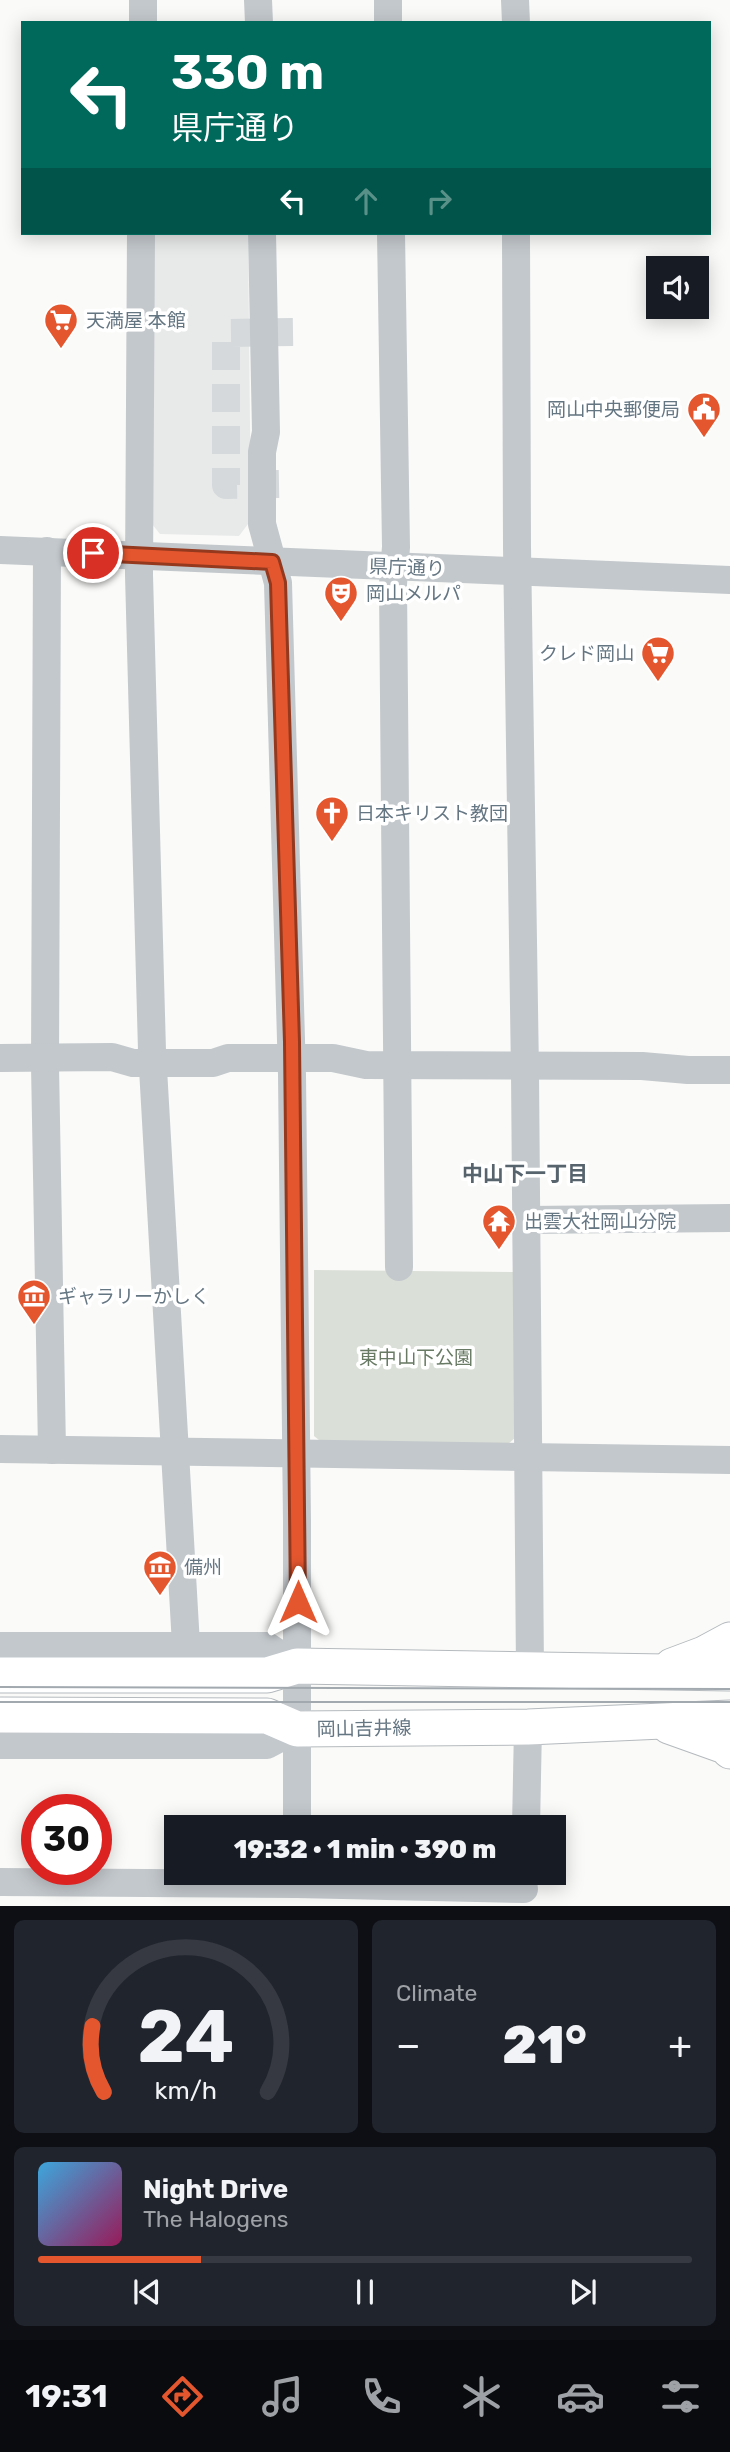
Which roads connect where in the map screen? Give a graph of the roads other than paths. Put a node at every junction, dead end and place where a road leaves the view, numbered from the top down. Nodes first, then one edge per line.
1 (143, 0) edge
2 (258, 0) edge
3 (388, 0) edge
4 (515, 0) edge
5 (143, 21) edge
6 (259, 21) edge
7 (388, 21) edge
8 (516, 21) edge
9 (141, 235) edge
10 (262, 235) edge
11 (391, 235) edge
12 (516, 235) edge
13 (0, 550) edge
14 (47, 551) junction
15 (139, 555) junction
16 (272, 562) junction
17 (394, 567) junction
18 (517, 571) junction
19 (730, 580) edge
20 (45, 1056) junction
21 (0, 1058) edge
22 (292, 1059) junction
23 (153, 1063) junction
24 (398, 1066) junction
25 (525, 1066) junction
26 (730, 1070) edge
27 (730, 1218) edge
28 (526, 1220) junction
29 (398, 1267) dead end
30 (0, 1449) edge
31 (52, 1450) junction
32 (174, 1452) junction
33 (296, 1454) junction
34 (527, 1457) junction
35 (730, 1460) edge
36 (730, 1640) edge
37 (186, 1645) junction
38 (0, 1646) edge
39 (298, 1666) junction
40 (530, 1671) junction
41 (652, 1673) junction
42 (730, 1673) edge
43 (0, 1675) edge
44 (0, 1715) edge
45 (730, 1718) edge
46 (657, 1721) junction
47 (528, 1727) junction
48 (297, 1729) junction
49 (0, 1745) edge
50 (730, 1751) edge
51 (297, 1815) edge
52 (526, 1815) edge
53 (0, 1882) edge
54 (297, 1887) edge
55 (528, 1889) edge

1 - 5 street
2 - 6 street
3 - 7 street
4 - 8 street
9 - 15 street
10 - 16 street
11 - 17 street
12 - 18 street
13 - 14 street, 県庁通り
14 - 15 street, 県庁通り
14 - 20 street
15 - 16 street, 県庁通り
15 - 23 street
16 - 17 street, 県庁通り
16 - 22 street
17 - 18 street, 県庁通り
17 - 24 street
18 - 19 street, 県庁通り
18 - 25 street
20 - 21 street
20 - 23 street
20 - 31 street
22 - 23 street
22 - 24 street
22 - 33 street
23 - 32 street
24 - 25 street
24 - 29 street
25 - 26 street
25 - 28 street
27 - 28 street
28 - 34 street
30 - 31 street
31 - 32 street
32 - 33 street
32 - 37 street
33 - 34 street
33 - 39 street
34 - 35 street
34 - 40 street
36 - 41 main road
37 - 38 street
37 - 39 street
39 - 40 main road
39 - 43 main road
39 - 48 street
40 - 41 main road
41 - 42 main road
44 - 48 main road, 岡山吉井線
45 - 46 main road, 岡山吉井線
46 - 47 main road, 岡山吉井線
46 - 50 main road
47 - 48 main road, 岡山吉井線
47 - 52 street
48 - 49 street
48 - 51 street
53 - 54 street
54 - 55 street

